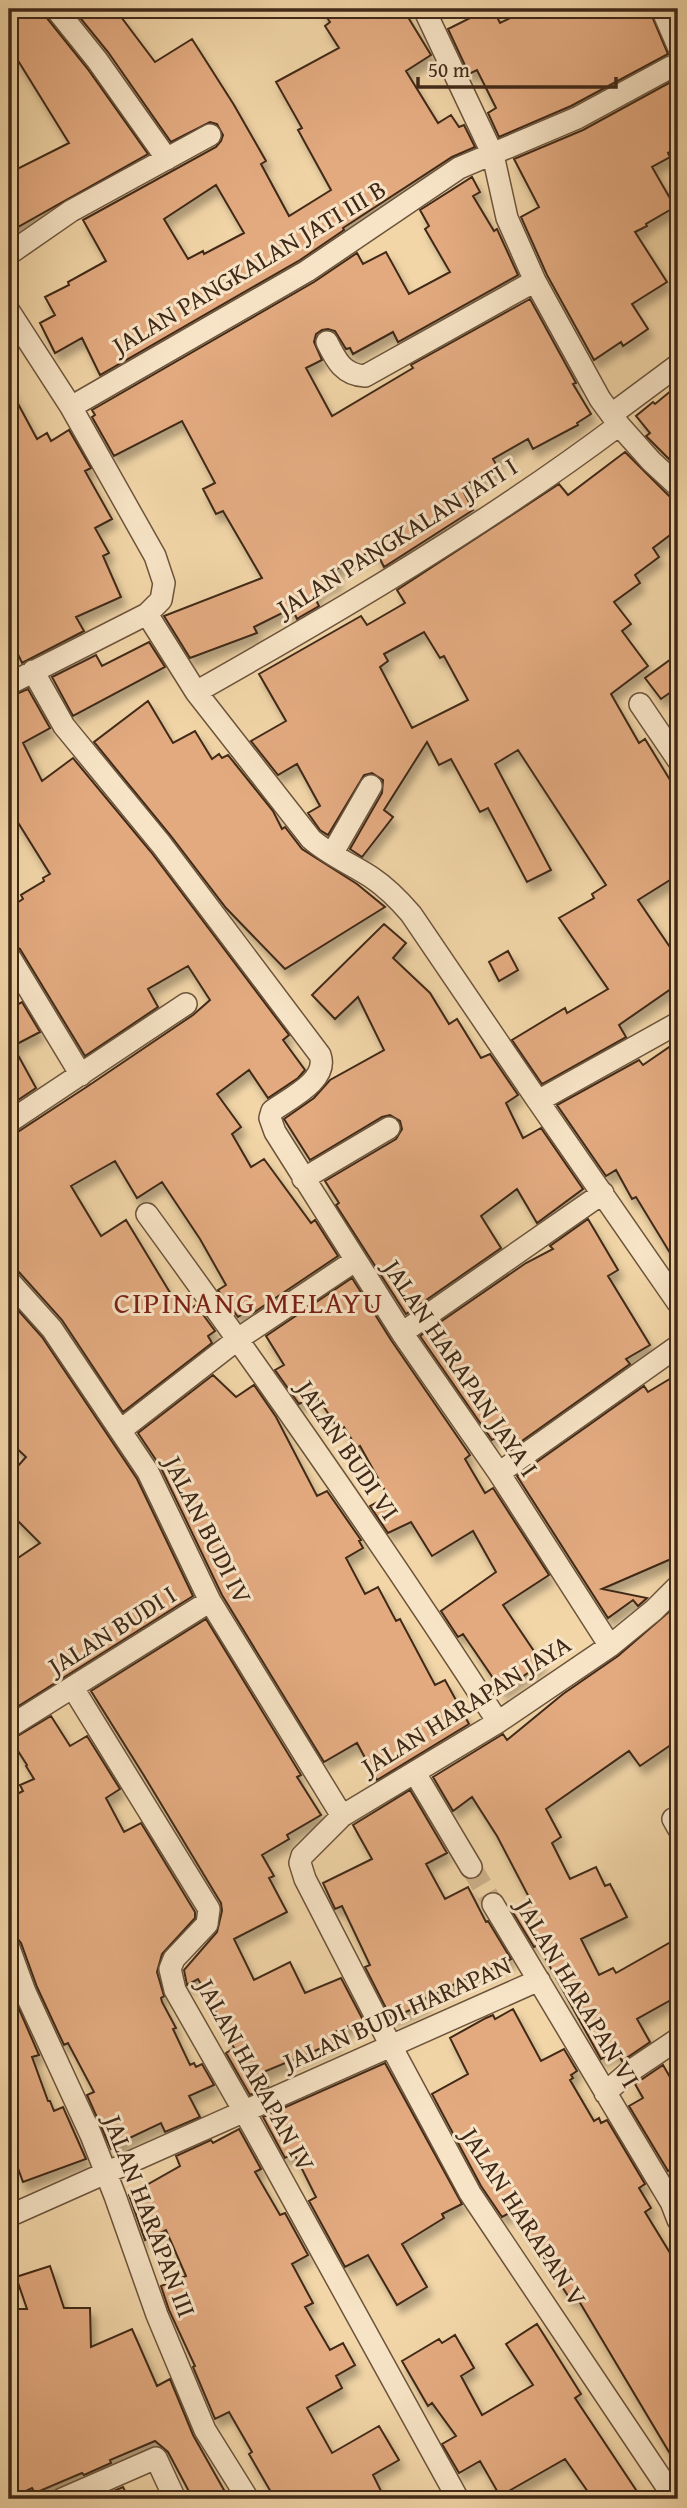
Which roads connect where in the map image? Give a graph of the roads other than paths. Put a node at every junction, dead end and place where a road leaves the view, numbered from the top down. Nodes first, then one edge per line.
1 (56, 9) edge
2 (424, 9) edge
3 (662, 9) edge
4 (678, 46) edge
5 (671, 67) dead end
6 (211, 135) dead end
7 (493, 155) junction
8 (167, 159) junction
9 (9, 254) edge
10 (535, 281) junction
11 (12, 321) edge
12 (327, 342) dead end
13 (678, 365) edge
14 (71, 407) junction
15 (615, 420) junction
16 (678, 486) edge
17 (147, 614) junction
18 (33, 671) junction
19 (9, 684) edge
20 (196, 692) junction
21 (640, 704) dead end
22 (678, 760) edge
23 (371, 786) dead end
24 (332, 854) junction
25 (9, 956) edge
26 (186, 1004) dead end
27 (678, 1024) edge
28 (80, 1075) junction
29 (538, 1101) junction
30 (9, 1122) edge
31 (389, 1128) dead end
32 (303, 1179) junction
33 (603, 1193) junction
34 (147, 1214) dead end
35 (356, 1260) junction
36 (9, 1281) edge
37 (676, 1296) edge
38 (402, 1333) junction
39 (238, 1339) junction
40 (678, 1346) edge
41 (121, 1430) junction
42 (499, 1474) junction
43 (678, 1586) edge
44 (210, 1601) junction
45 (610, 1646) junction
46 (73, 1688) junction
47 (498, 1722) junction
48 (9, 1727) edge
49 (415, 1773) junction
50 (342, 1816) junction
51 (471, 1867) tunnel mouth
52 (305, 1879) joint
53 (493, 1904) tunnel mouth
54 (9, 1948) edge
55 (539, 1980) junction
56 (678, 2039) edge
57 (391, 2046) junction
58 (605, 2093) junction
59 (244, 2112) junction
60 (104, 2174) junction
61 (676, 2206) edge
62 (9, 2216) edge
63 (62, 2499) edge
64 (175, 2499) edge
65 (248, 2499) edge
66 (458, 2499) edge
67 (675, 2499) edge

1 - 8 street
2 - 7 street
3 - 4 street
5 - 7 street, JALAN PANGKALAN JATI III B
6 - 8 street
7 - 10 street
7 - 14 street, JALAN PANGKALAN JATI III B
8 - 9 street
10 - 12 street
10 - 15 street
11 - 14 street
13 - 15 street, JALAN PANGKALAN JATI I
14 - 17 street
15 - 16 street
15 - 20 street, JALAN PANGKALAN JATI I
17 - 18 street
17 - 20 street
18 - 19 street
18 - 32 street, JALAN HARAPAN JAYA I
20 - 24 street
21 - 22 street
23 - 24 street
24 - 29 street
25 - 28 street
26 - 28 street
27 - 29 street
28 - 30 street
29 - 33 street
31 - 32 street
32 - 35 street, JALAN HARAPAN JAYA I
33 - 37 street
33 - 38 street
34 - 39 street, JALAN BUDI VI
35 - 38 street, JALAN HARAPAN JAYA I
35 - 39 street
36 - 41 street, JALAN BUDI IV
38 - 42 street, JALAN HARAPAN JAYA I
39 - 41 street
39 - 47 street, JALAN BUDI VI
40 - 42 street
41 - 44 street, JALAN BUDI IV
42 - 45 street, JALAN HARAPAN JAYA I
43 - 45 street, JALAN HARAPAN JAYA
44 - 46 street, JALAN BUDI I
44 - 50 street, JALAN BUDI IV
45 - 47 street, JALAN HARAPAN JAYA
46 - 48 street, JALAN BUDI I
46 - 59 street, JALAN HARAPAN IV
47 - 49 street, JALAN HARAPAN JAYA
49 - 50 street, JALAN HARAPAN JAYA
49 - 51 street
50 - 52 street, JALAN HARAPAN JAYA
52 - 57 street, JALAN HARAPAN V
53 - 55 street, JALAN HARAPAN VI
54 - 60 street, JALAN HARAPAN III
55 - 57 street, JALAN BUDI HARAPAN
55 - 58 street, JALAN HARAPAN VI
56 - 58 street
57 - 59 street, JALAN BUDI HARAPAN
57 - 67 street, JALAN HARAPAN V
58 - 61 street, JALAN HARAPAN VI
59 - 60 street, JALAN BUDI HARAPAN
59 - 66 street, JALAN HARAPAN IV
60 - 62 street, JALAN BUDI HARAPAN
60 - 65 street, JALAN HARAPAN III
63 - 64 street

